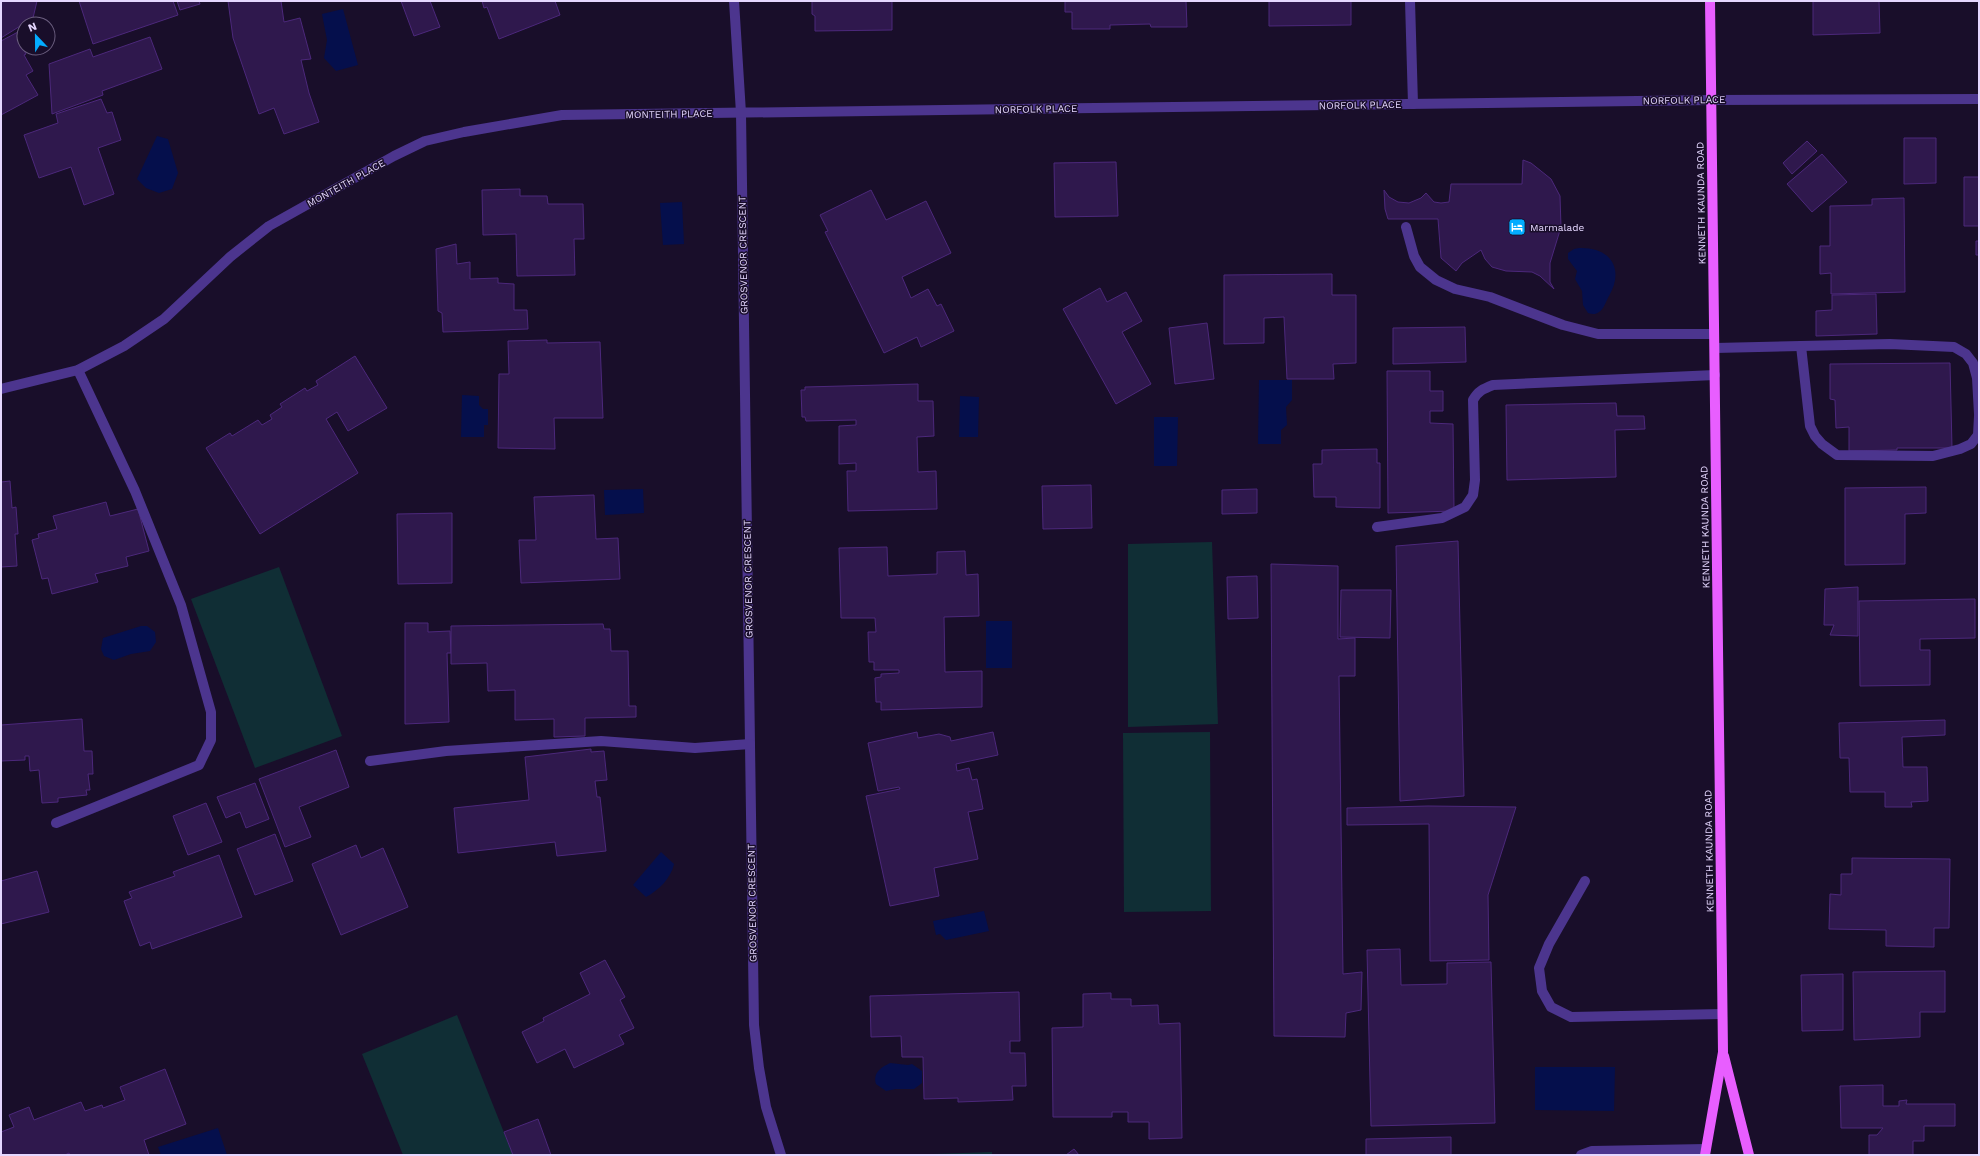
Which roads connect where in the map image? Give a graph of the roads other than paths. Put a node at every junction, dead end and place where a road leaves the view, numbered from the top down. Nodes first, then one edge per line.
1 (734, 1) edge
2 (1410, 1) edge
3 (1710, 1) edge
4 (1979, 99) edge
5 (1712, 100) junction
6 (1413, 104) junction
7 (741, 113) junction
8 (1406, 227) dead end
9 (1714, 334) junction
10 (1801, 346) junction
11 (1715, 348) junction
12 (78, 370) junction
13 (1715, 375) junction
14 (1, 389) edge
15 (1979, 415) edge
16 (1377, 527) dead end
17 (750, 744) junction
18 (370, 761) dead end
19 (56, 823) dead end
20 (1585, 882) dead end
21 (1722, 1014) junction
22 (1723, 1052) junction
23 (1705, 1152) edge
24 (781, 1155) edge
25 (1582, 1155) edge
26 (1749, 1155) edge

1 - 7 street, GROSVENOR CRESCENT
2 - 6 street
3 - 5 main road, KENNETH KAUNDA ROAD
4 - 5 street, NORFOLK PLACE
5 - 6 street, NORFOLK PLACE
5 - 9 main road, KENNETH KAUNDA ROAD
6 - 7 street, NORFOLK PLACE
7 - 12 street, MONTEITH PLACE
7 - 17 street, GROSVENOR CRESCENT
8 - 9 street
9 - 11 main road, KENNETH KAUNDA ROAD
10 - 11 street
10 - 15 street
10 - 15 street
11 - 13 main road, KENNETH KAUNDA ROAD
12 - 14 street, MONTEITH PLACE
12 - 19 street
13 - 16 street
13 - 21 main road, KENNETH KAUNDA ROAD
17 - 18 street
17 - 24 street, GROSVENOR CRESCENT
20 - 21 street
21 - 22 main road, KENNETH KAUNDA ROAD
22 - 23 main road, KENNETH KAUNDA ROAD
22 - 26 main road, KENNETH KAUNDA ROAD
23 - 25 street

